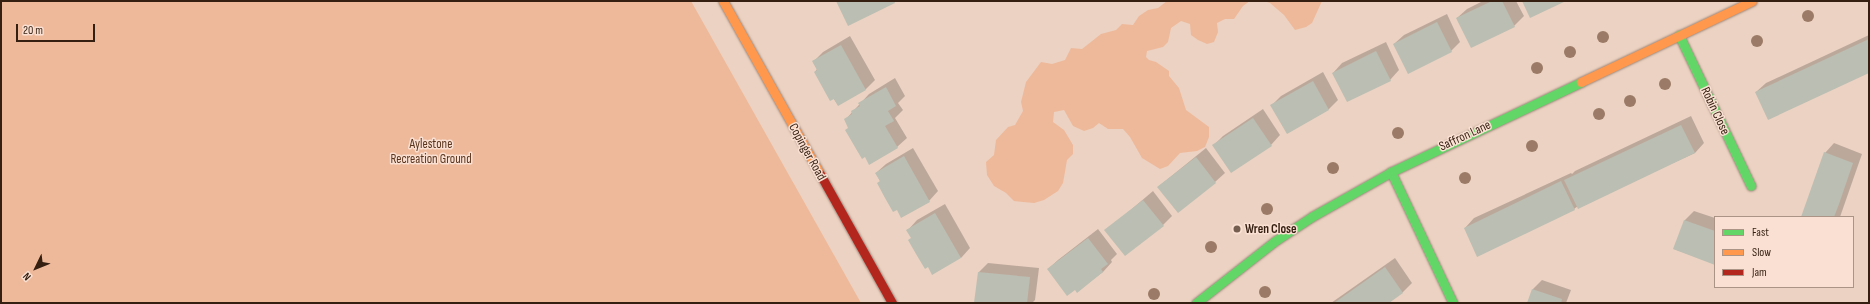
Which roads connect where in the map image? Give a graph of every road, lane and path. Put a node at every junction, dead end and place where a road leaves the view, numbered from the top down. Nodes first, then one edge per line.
1 (723, 1) edge
2 (1752, 1) edge
3 (1679, 35) junction
4 (1391, 172) junction
5 (1751, 186) dead end
6 (892, 303) edge
7 (1196, 303) edge
8 (1453, 303) edge

1 - 6 street, Copinger Road
2 - 3 street, Saffron Lane
3 - 4 street, Saffron Lane
3 - 5 street, Robin Close
4 - 7 street, Saffron Lane
4 - 8 street

